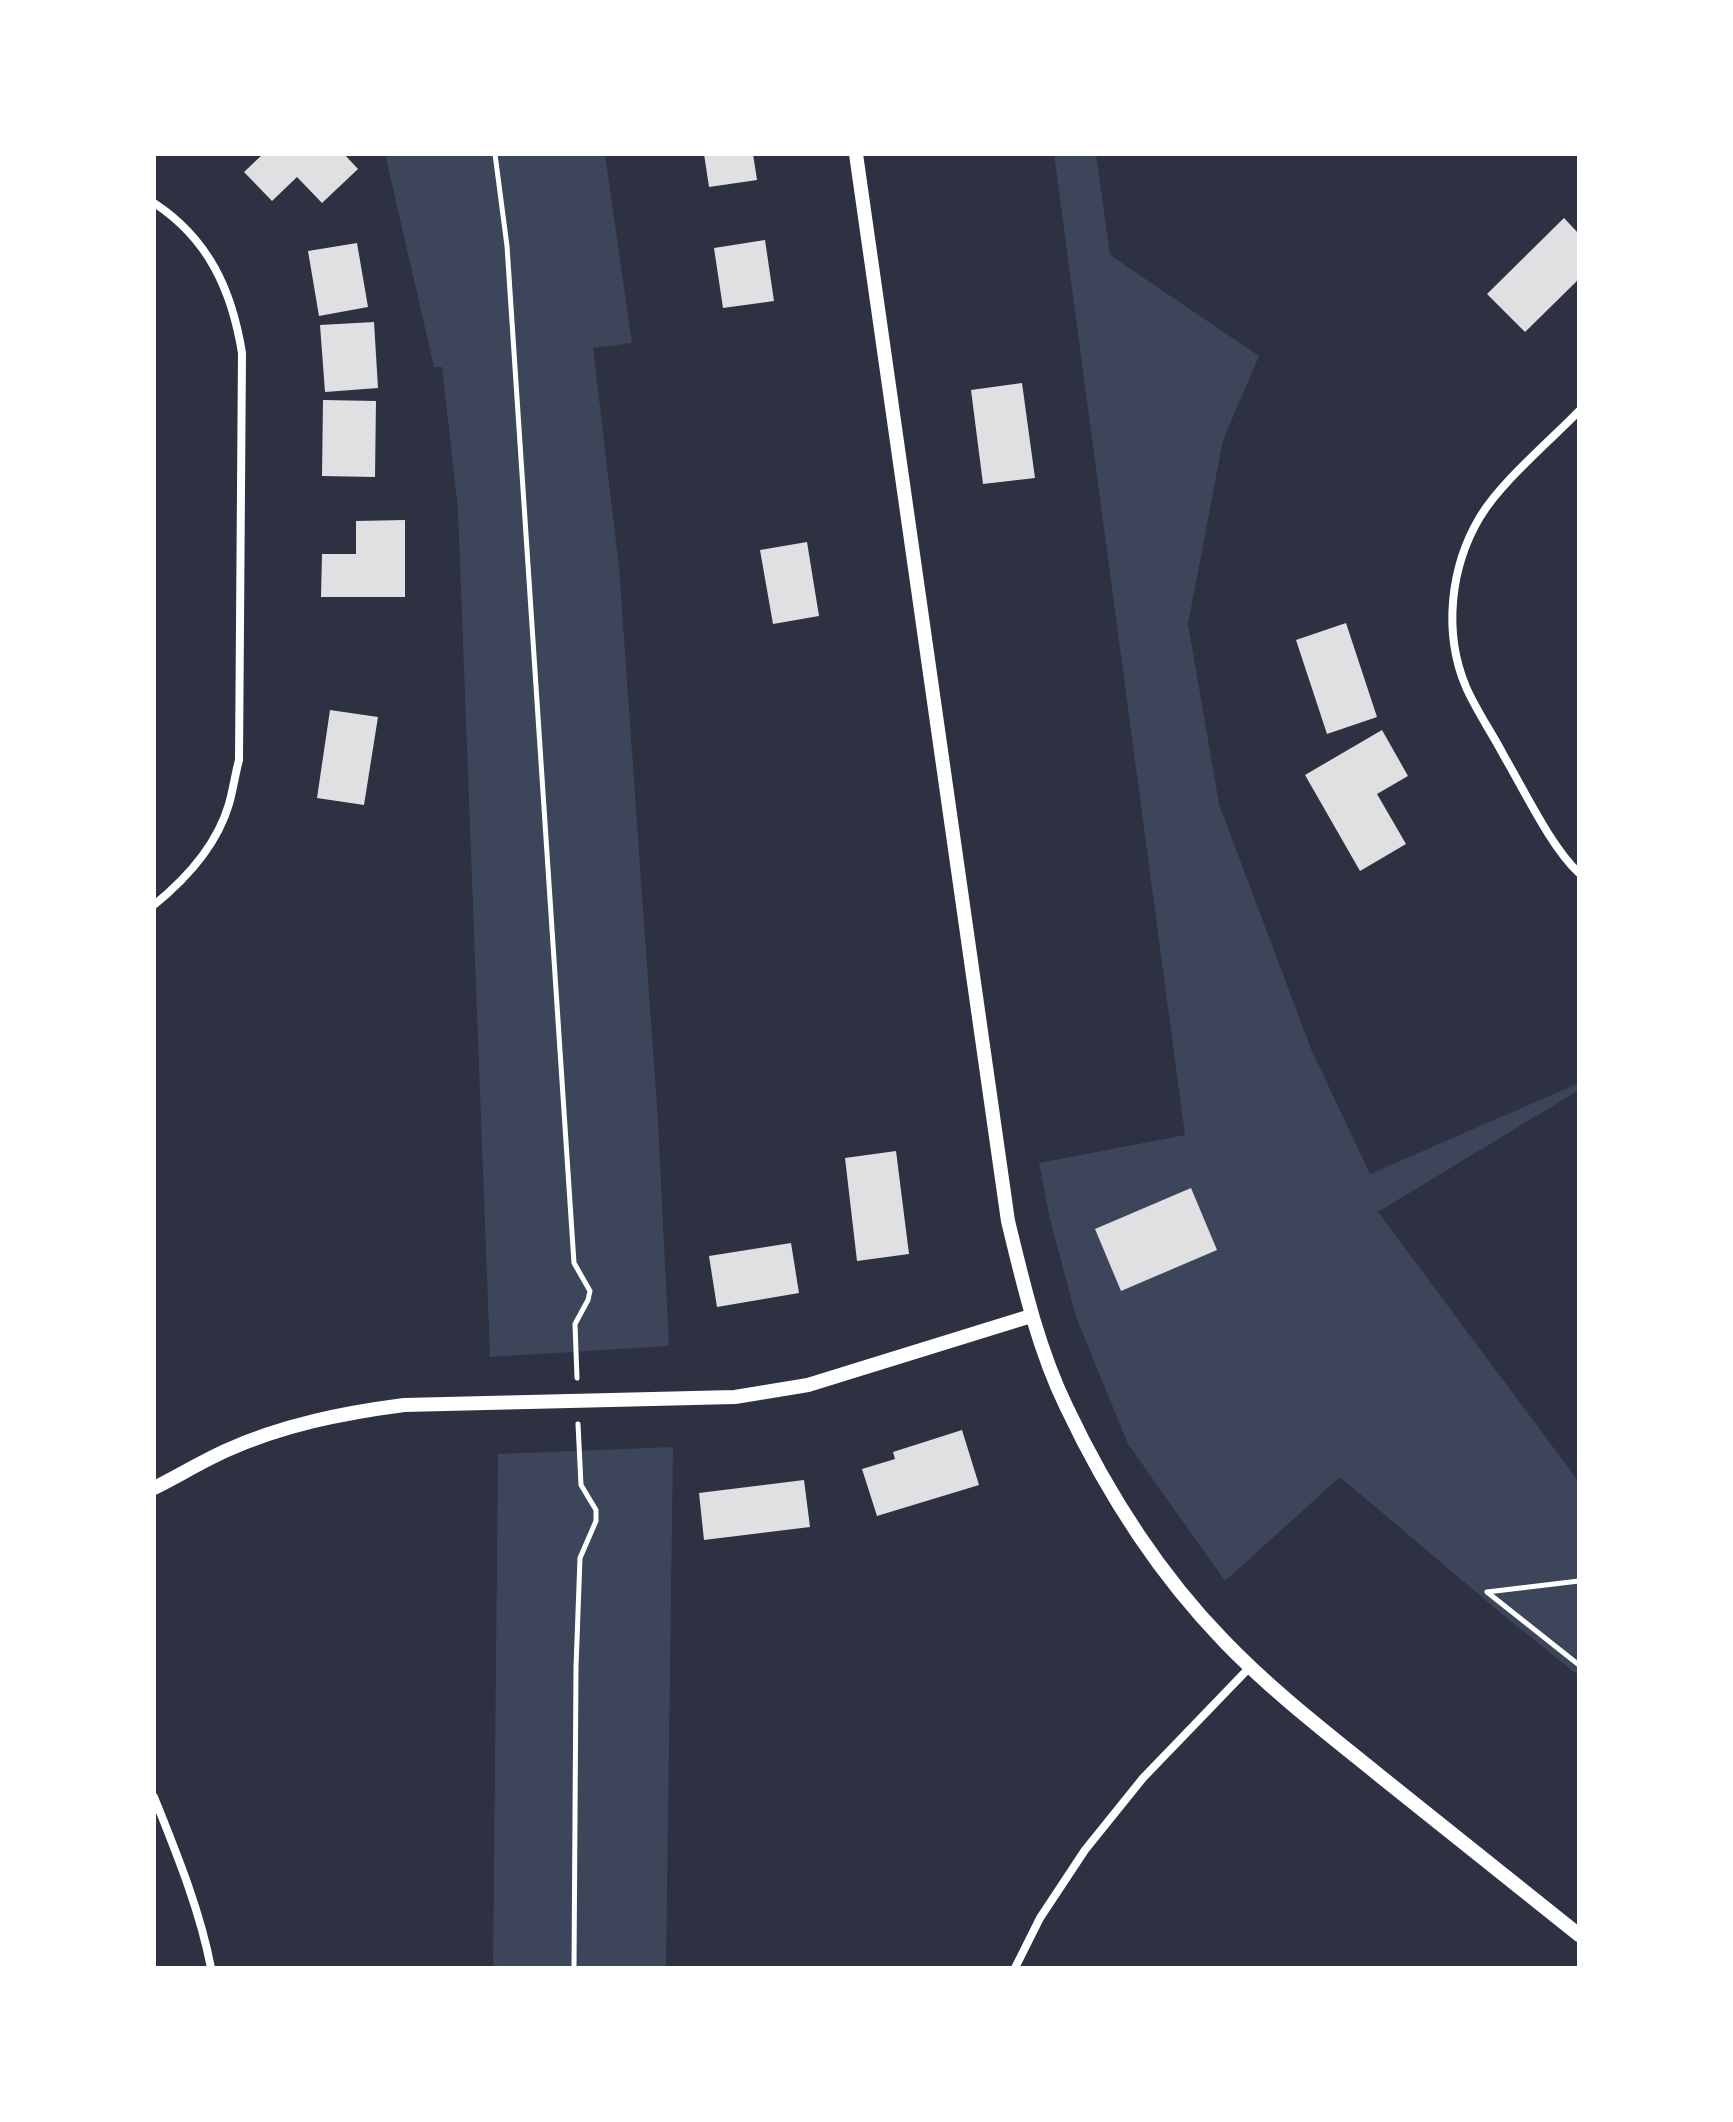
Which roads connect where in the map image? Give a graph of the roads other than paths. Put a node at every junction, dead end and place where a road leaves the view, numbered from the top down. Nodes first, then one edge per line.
1 (856, 154) edge
2 (154, 203) edge
3 (1579, 411) edge
4 (1579, 873) edge
5 (154, 905) edge
6 (1031, 1316) junction
7 (154, 1488) edge
8 (1250, 1667) junction
9 (154, 1797) edge
10 (1579, 1935) edge
11 (211, 1968) edge
12 (1015, 1968) edge

1 - 6 street
2 - 5 street
3 - 4 street
6 - 7 street
6 - 8 street
8 - 10 street
8 - 12 street
9 - 11 street

